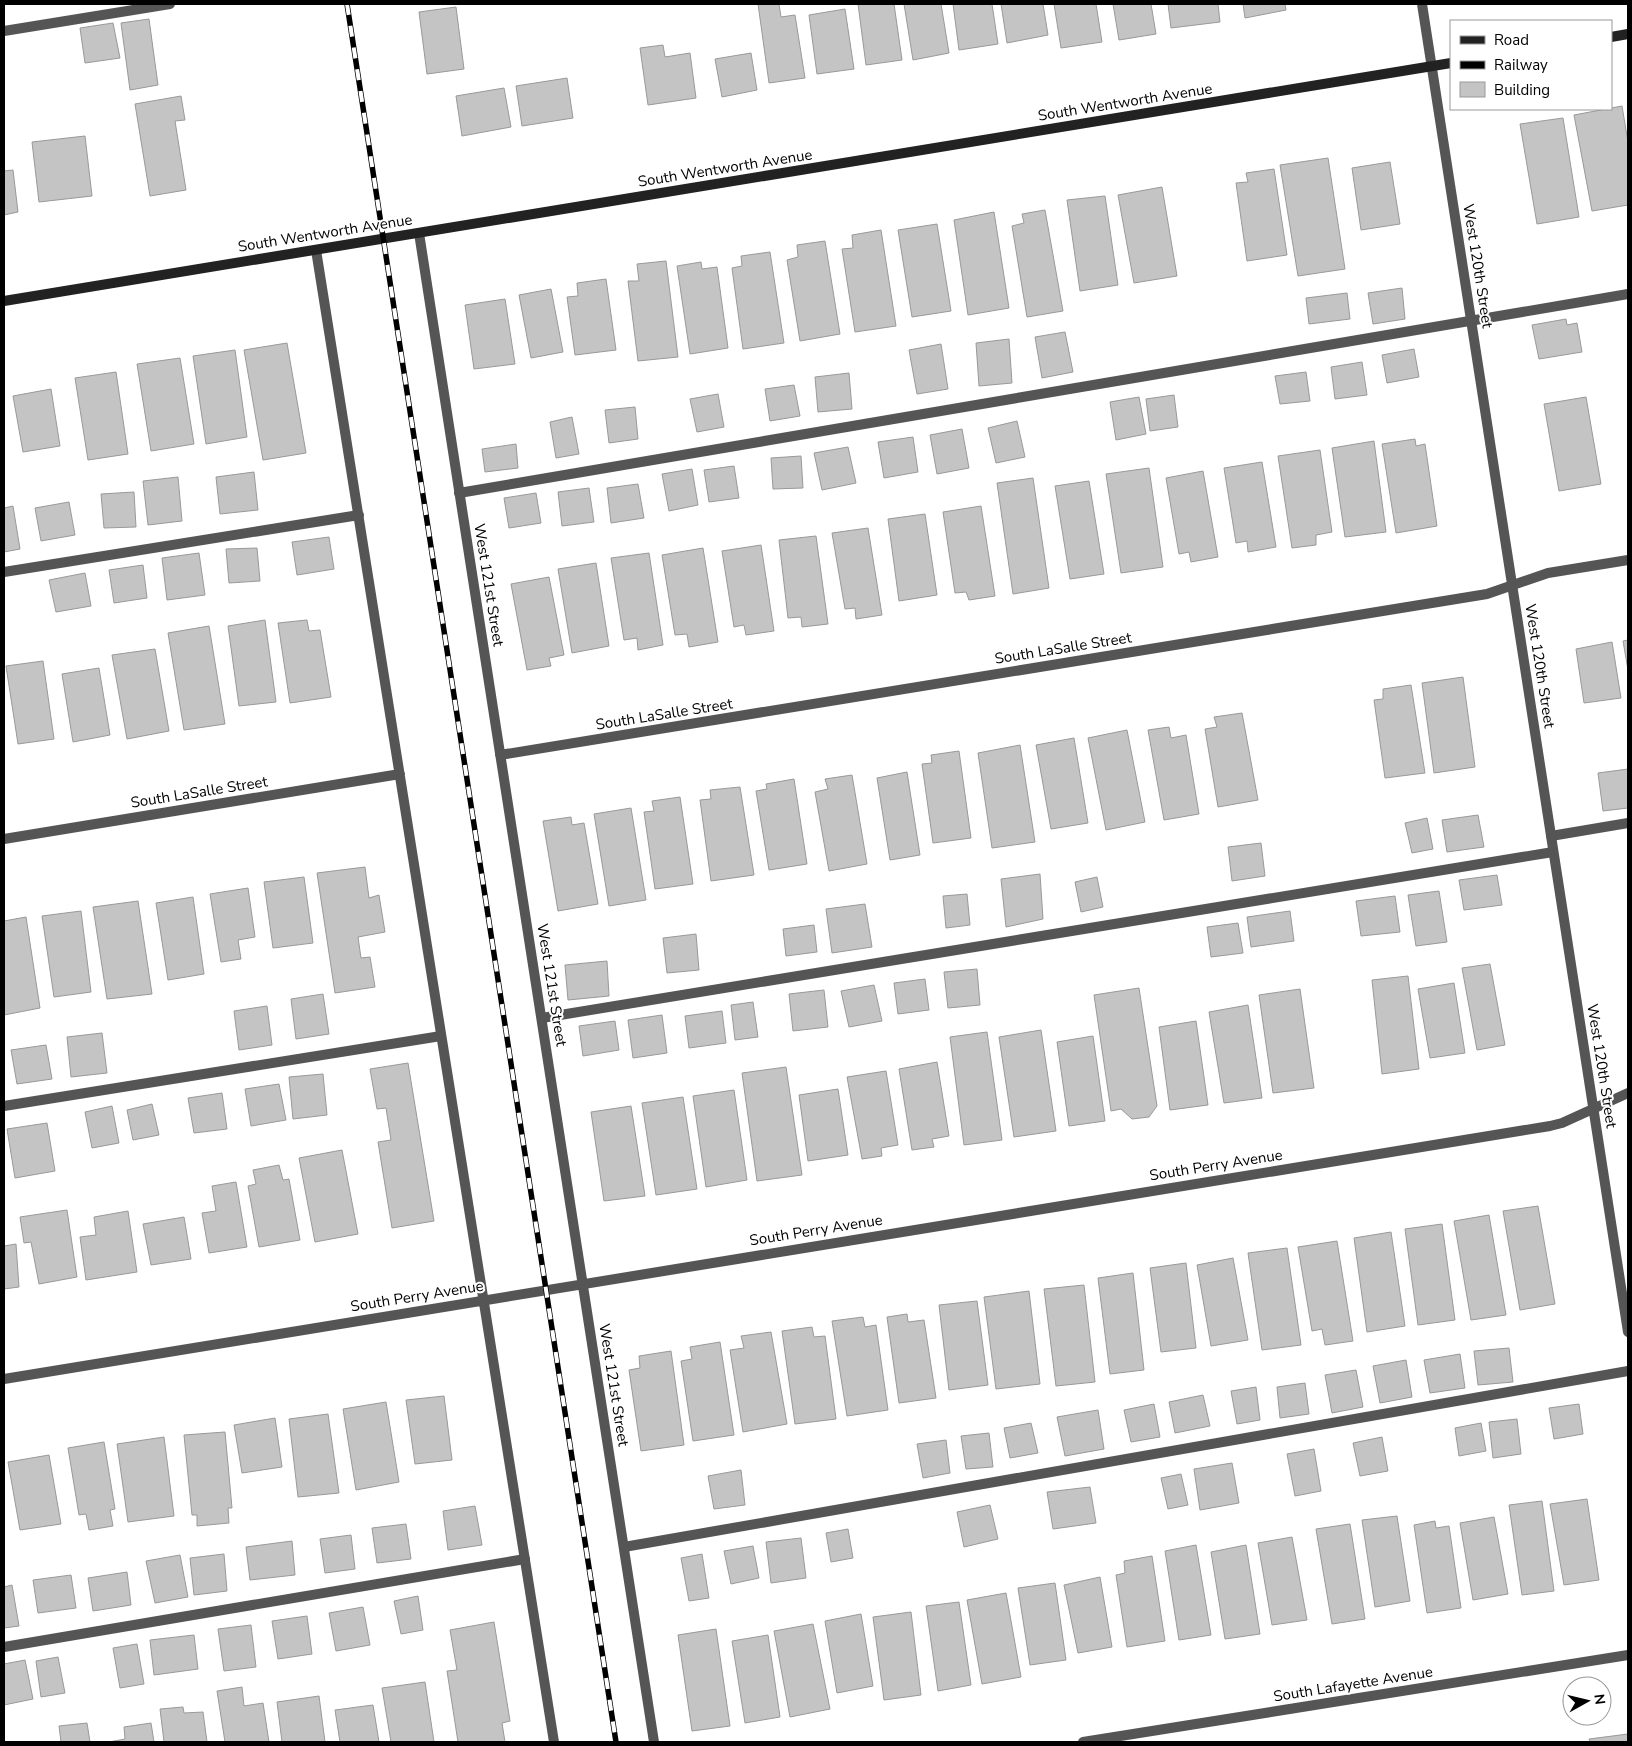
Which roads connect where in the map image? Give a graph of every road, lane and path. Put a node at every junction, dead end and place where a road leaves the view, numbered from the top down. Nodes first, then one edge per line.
1 (170, 4) edge
2 (1422, 4) edge
3 (4, 32) edge
4 (1628, 34) edge
5 (1612, 37) edge
6 (1450, 64) edge
7 (1432, 66) junction
8 (419, 233) junction
9 (316, 250) junction
10 (1628, 294) edge
11 (4, 301) edge
12 (1471, 321) junction
13 (460, 493) junction
14 (359, 515) junction
15 (1628, 560) edge
16 (4, 572) edge
17 (1512, 585) junction
18 (500, 755) junction
19 (400, 774) junction
20 (1628, 823) edge
21 (1551, 836) junction
22 (4, 839) edge
23 (1554, 852) junction
24 (542, 1018) junction
25 (442, 1036) junction
26 (1628, 1093) edge
27 (4, 1106) edge
28 (1594, 1109) junction
29 (583, 1284) junction
30 (484, 1300) junction
31 (1628, 1332) edge
32 (1628, 1371) edge
33 (4, 1379) edge
34 (624, 1547) junction
35 (525, 1559) junction
36 (4, 1647) edge
37 (1628, 1655) edge
38 (554, 1742) edge
39 (654, 1742) edge
40 (1083, 1742) edge

1 - 3 street
2 - 7 street, West 120th Street
4 - 5 street
6 - 7 street, South Wentworth Avenue
7 - 8 street, South Wentworth Avenue
7 - 12 street, West 120th Street
8 - 9 street, South Wentworth Avenue
8 - 13 street, West 121st Street
9 - 11 street, South Wentworth Avenue
9 - 14 street
10 - 12 street
12 - 13 street
12 - 17 street, West 120th Street
13 - 18 street, West 121st Street
14 - 16 street
14 - 19 street
15 - 17 street, South LaSalle Street
17 - 18 street, South LaSalle Street
17 - 21 street, West 120th Street
18 - 24 street, West 121st Street
19 - 22 street, South LaSalle Street
19 - 25 street
20 - 21 street
21 - 23 street, West 120th Street
23 - 24 street
23 - 28 street, West 120th Street
24 - 29 street, West 121st Street
25 - 27 street
25 - 30 street
26 - 28 street, South Perry Avenue
28 - 29 street, South Perry Avenue
28 - 31 street, West 120th Street
29 - 30 street, South Perry Avenue
29 - 34 street, West 121st Street
30 - 33 street, South Perry Avenue
30 - 35 street
32 - 34 street
34 - 39 street, West 121st Street
35 - 36 street
35 - 38 street
37 - 40 street, South Lafayette Avenue

